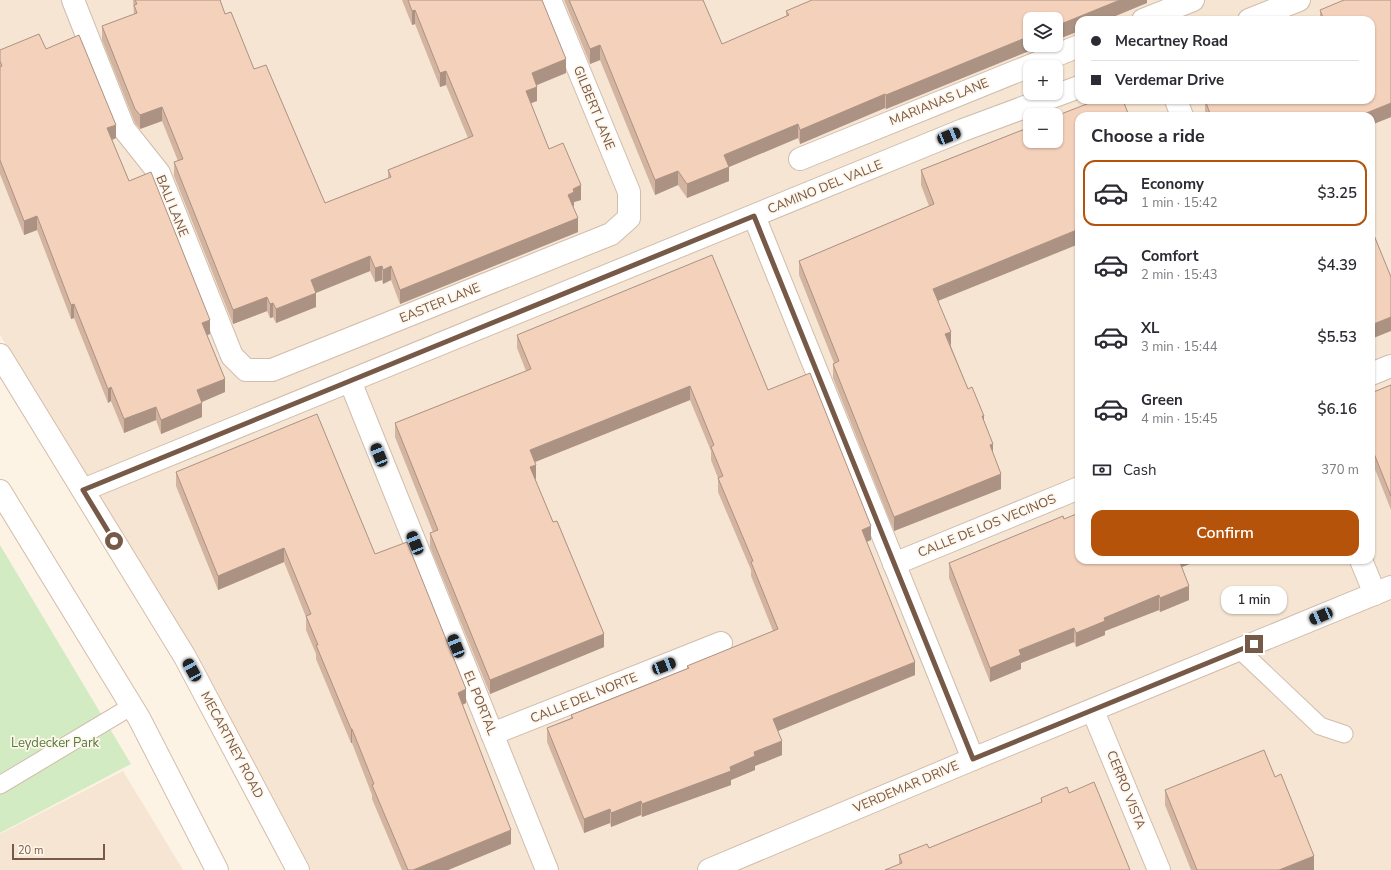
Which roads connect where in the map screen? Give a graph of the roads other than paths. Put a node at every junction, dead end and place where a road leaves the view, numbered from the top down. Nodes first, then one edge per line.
1 (73, 0) edge
2 (550, 0) edge
3 (1193, 0) edge
4 (1299, 0) edge
5 (1153, 16) edge
6 (1259, 16) edge
7 (1075, 48) edge
8 (1075, 88) edge
9 (800, 159) dead end
10 (754, 216) junction
11 (628, 218) joint
12 (0, 355) edge
13 (1391, 366) edge
14 (246, 370) joint
15 (1375, 372) edge
16 (350, 381) junction
17 (83, 490) junction
18 (1075, 490) edge
19 (0, 491) edge
20 (894, 564) junction
21 (1364, 564) edge
22 (1383, 591) edge
23 (721, 644) dead end
24 (1240, 650) junction
25 (132, 706) junction
26 (1093, 711) junction
27 (492, 734) junction
28 (1344, 734) dead end
29 (973, 759) junction
30 (0, 785) edge
31 (217, 870) edge
32 (298, 870) edge
33 (546, 870) edge
34 (709, 870) edge
35 (1159, 870) edge

1 - 14 street, BALI LANE
2 - 11 street, GILBERT LANE
3 - 5 street
4 - 6 street
7 - 9 street, MARIANAS LANE
8 - 10 street, CAMINO DEL VALLE
10 - 16 street, CAMINO DEL VALLE
10 - 20 street
11 - 14 street, EASTER LANE
12 - 17 street, MECARTNEY ROAD
13 - 15 street
16 - 17 street, CAMINO DEL VALLE
16 - 27 street, EL PORTAL
17 - 32 street, MECARTNEY ROAD
18 - 20 street, CALLE DE LOS VECINOS
19 - 25 street
20 - 29 street
21 - 22 street
22 - 24 street, VERDEMAR DRIVE
23 - 27 street, CALLE DEL NORTE
24 - 26 street, VERDEMAR DRIVE
24 - 28 lane
25 - 30 lane
25 - 31 street
26 - 29 street, VERDEMAR DRIVE
26 - 35 street, CERRO VISTA
27 - 33 street, EL PORTAL
29 - 34 street, VERDEMAR DRIVE

